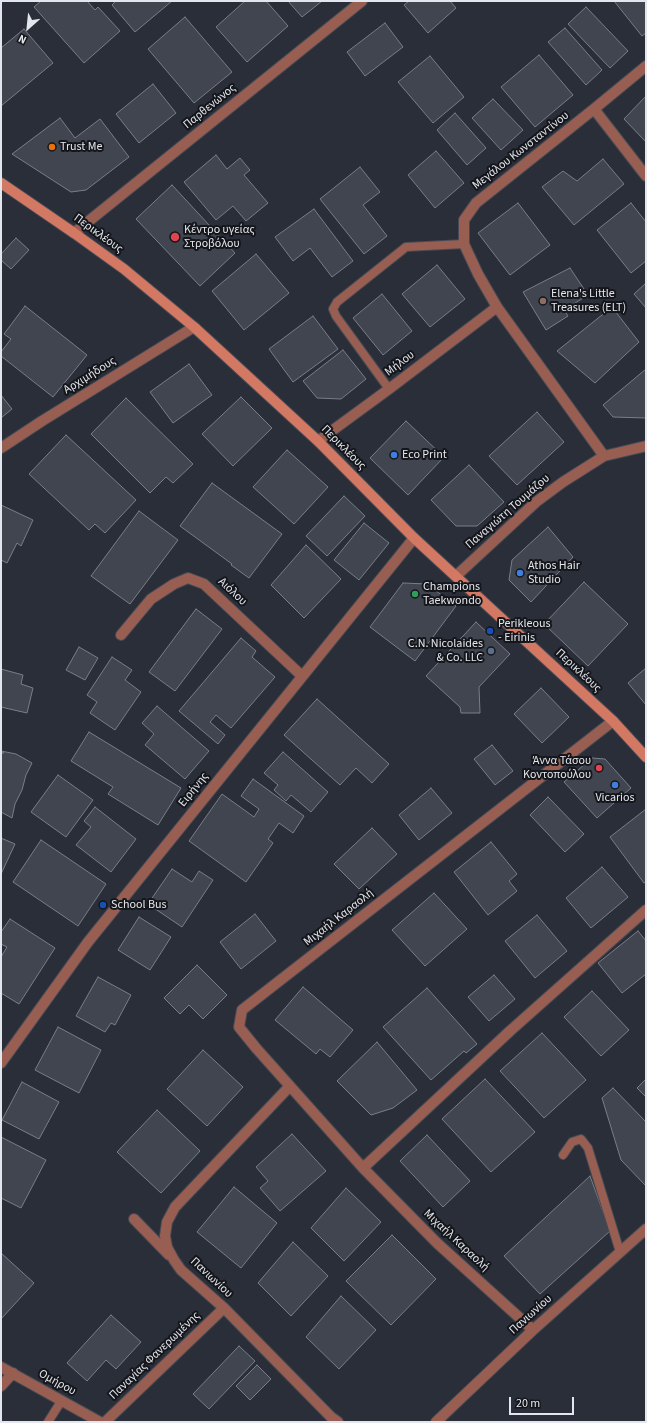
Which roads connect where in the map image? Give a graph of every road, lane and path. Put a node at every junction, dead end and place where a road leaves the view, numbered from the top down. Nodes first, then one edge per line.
1 (362, 1) edge
2 (646, 66) edge
3 (594, 109) junction
4 (646, 176) edge
5 (1, 183) edge
6 (74, 233) junction
7 (464, 244) junction
8 (497, 307) junction
9 (194, 327) junction
10 (389, 390) junction
11 (318, 440) junction
12 (646, 446) edge
13 (1, 448) edge
14 (604, 456) junction
15 (414, 538) junction
16 (456, 576) junction
17 (121, 635) dead end
18 (302, 676) junction
19 (613, 721) junction
20 (646, 757) edge
21 (646, 910) edge
22 (1, 1063) edge
23 (290, 1086) junction
24 (563, 1154) dead end
25 (363, 1168) junction
26 (134, 1219) dead end
27 (646, 1229) edge
28 (620, 1252) junction
29 (174, 1260) junction
30 (224, 1308) junction
31 (533, 1330) junction
32 (1, 1367) edge
33 (13, 1373) junction
34 (1, 1386) edge
35 (62, 1400) junction
36 (48, 1422) edge
37 (100, 1422) edge
38 (105, 1422) edge
39 (338, 1422) edge
40 (436, 1422) edge

1 - 6 street, Παρθενώνος
2 - 3 street, Μεγάλου Κωνσταντίνου
3 - 4 street
3 - 7 street, Μεγάλου Κωνσταντίνου
5 - 6 main road, Περικλέους
6 - 9 main road, Περικλέους
7 - 8 street, Μεγάλου Κωνσταντίνου
7 - 10 lane
8 - 10 street, Μήλου
8 - 14 street, Μεγάλου Κωνσταντίνου
9 - 11 main road, Περικλέους
9 - 13 street, Αρχιμήδους
10 - 11 street, Μήλου
11 - 15 main road, Περικλέους
12 - 14 street, Παναγιώτη Τουμάζου
14 - 16 street, Παναγιώτη Τουμάζου
15 - 16 main road, Περικλέους
15 - 18 street, Ειρήνης
16 - 19 main road, Περικλέους
17 - 18 street, Αιόλου
18 - 22 street, Ειρήνης
19 - 20 main road, Περικλέους
19 - 23 street, Μιχαήλ Καραολή
21 - 25 street
23 - 25 street, Μιχαήλ Καραολή
23 - 29 street, Πανιωνίου
24 - 28 lane
25 - 31 street, Μιχαήλ Καραολή
26 - 29 street
27 - 28 street, Πανιωνίου
28 - 31 street, Πανιωνίου
29 - 30 street, Πανιωνίου
30 - 38 street, Παναγίας Φανερωμένης
30 - 39 street, Πανιωνίου
31 - 40 street, Πανιωνίου
32 - 33 street, Ομήρου
33 - 34 street
33 - 35 street, Ομήρου
35 - 36 lane
35 - 37 street, Ομήρου

